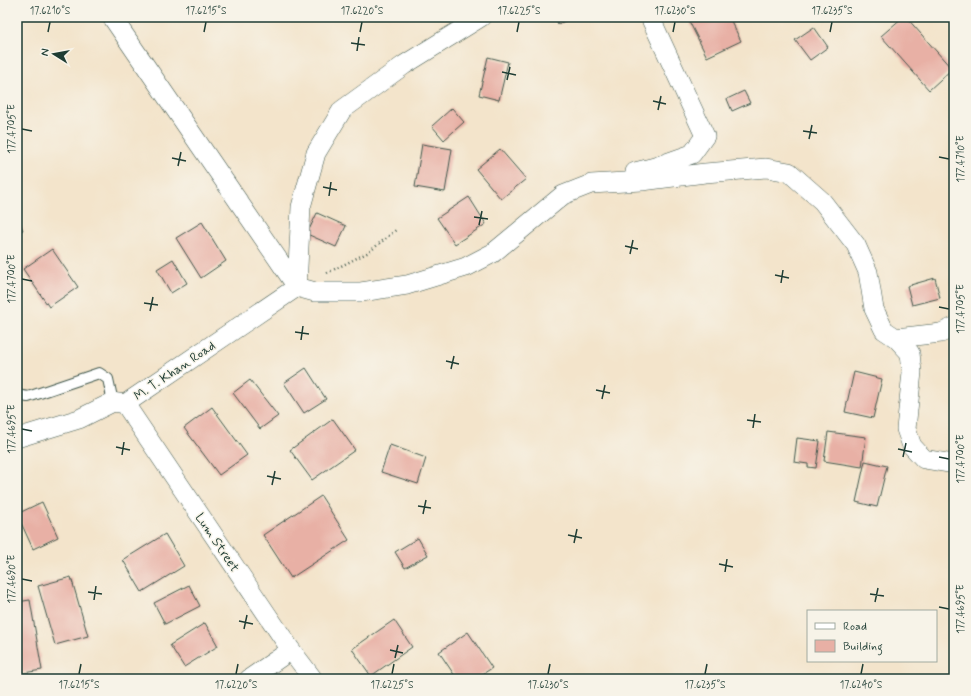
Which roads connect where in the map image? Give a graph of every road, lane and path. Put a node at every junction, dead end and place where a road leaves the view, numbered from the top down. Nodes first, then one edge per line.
1 (112, 17) edge
2 (481, 17) edge
3 (650, 17) edge
4 (591, 184) junction
5 (397, 229) dead end
6 (326, 273) dead end
7 (297, 287) junction
8 (954, 327) edge
9 (896, 338) junction
10 (17, 395) edge
11 (119, 403) junction
12 (17, 438) edge
13 (954, 463) edge
14 (291, 650) junction
15 (249, 679) edge
16 (313, 679) edge

1 - 7 street
2 - 7 street
3 - 4 street
4 - 7 street
4 - 9 street
5 - 6 path
7 - 11 street, M. T. Khan Road
8 - 9 street
9 - 13 street
10 - 11 lane
11 - 12 street, M. T. Khan Road
11 - 14 street, Lum Street
14 - 15 street
14 - 16 street, Lum Street

